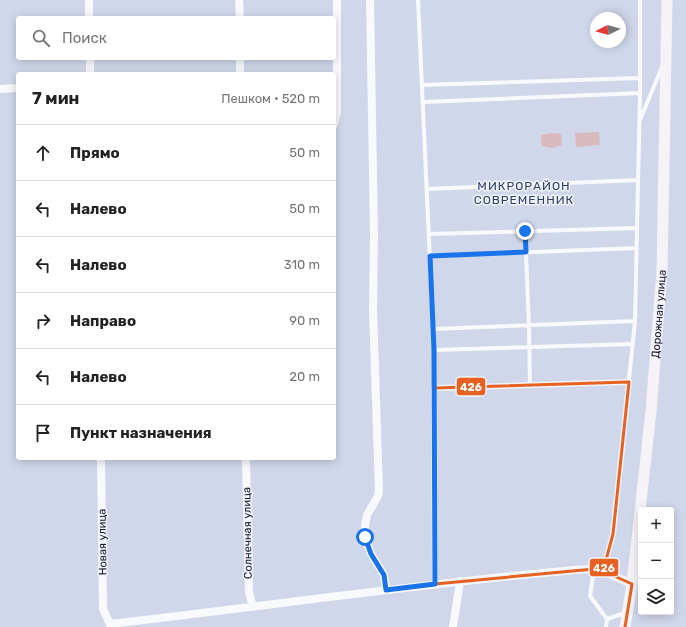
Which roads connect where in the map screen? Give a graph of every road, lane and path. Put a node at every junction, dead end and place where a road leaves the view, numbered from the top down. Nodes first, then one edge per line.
1 (89, 0) edge
2 (239, 0) edge
3 (338, 0) edge
4 (370, 0) edge
5 (418, 0) edge
6 (640, 0) edge
7 (667, 0) edge
8 (89, 16) edge
9 (240, 16) edge
10 (666, 55) junction
11 (90, 60) edge
12 (240, 60) edge
13 (90, 72) edge
14 (240, 72) edge
15 (640, 78) junction
16 (422, 85) junction
17 (16, 88) edge
18 (0, 89) edge
19 (640, 93) junction
20 (423, 102) junction
21 (336, 116) edge
22 (639, 122) junction
23 (638, 180) junction
24 (427, 189) junction
25 (637, 228) junction
26 (525, 231) junction
27 (429, 234) junction
28 (637, 248) junction
29 (526, 252) junction
30 (430, 256) junction
31 (635, 321) junction
32 (529, 324) junction
33 (433, 329) junction
34 (632, 344) junction
35 (530, 348) junction
36 (434, 350) junction
37 (629, 382) junction
38 (530, 386) junction
39 (434, 388) junction
40 (101, 460) edge
41 (246, 460) edge
42 (594, 569) junction
43 (603, 571) junction
44 (460, 581) junction
45 (435, 584) junction
46 (632, 584) junction
47 (386, 590) junction
48 (252, 607) junction
49 (627, 613) junction
50 (607, 619) junction
51 (109, 625) edge
52 (453, 627) edge
53 (606, 627) edge
54 (625, 627) edge

1 - 8 street
2 - 9 street
3 - 21 street
4 - 47 street
5 - 16 lane
6 - 15 lane
7 - 10 main road, Дорожная улица
10 - 22 lane
10 - 46 main road, Дорожная улица
11 - 13 street
12 - 14 street
15 - 16 lane
15 - 19 lane
16 - 20 lane
17 - 18 street
19 - 20 lane
19 - 22 lane
20 - 24 lane
22 - 23 lane
23 - 24 lane
23 - 25 lane
24 - 27 lane
25 - 26 lane
25 - 28 lane
26 - 27 lane
26 - 29 lane
27 - 30 lane
28 - 29 lane
28 - 31 lane
29 - 30 lane
29 - 32 lane
30 - 33 lane
31 - 32 lane
31 - 34 lane
32 - 33 lane
32 - 35 lane
33 - 36 lane
34 - 35 lane
34 - 37 lane
35 - 36 lane
35 - 38 lane
36 - 39 lane
37 - 38 lane
37 - 43 lane
38 - 39 lane
39 - 45 lane
40 - 51 street, Новая улица
41 - 48 street, Солнечная улица
42 - 43 street
42 - 44 street
42 - 50 lane
43 - 46 street
44 - 45 street
44 - 52 street
45 - 47 street
46 - 49 main road, Дорожная улица
47 - 48 street
48 - 51 street
49 - 50 lane
49 - 54 main road, Дорожная улица
50 - 53 lane

